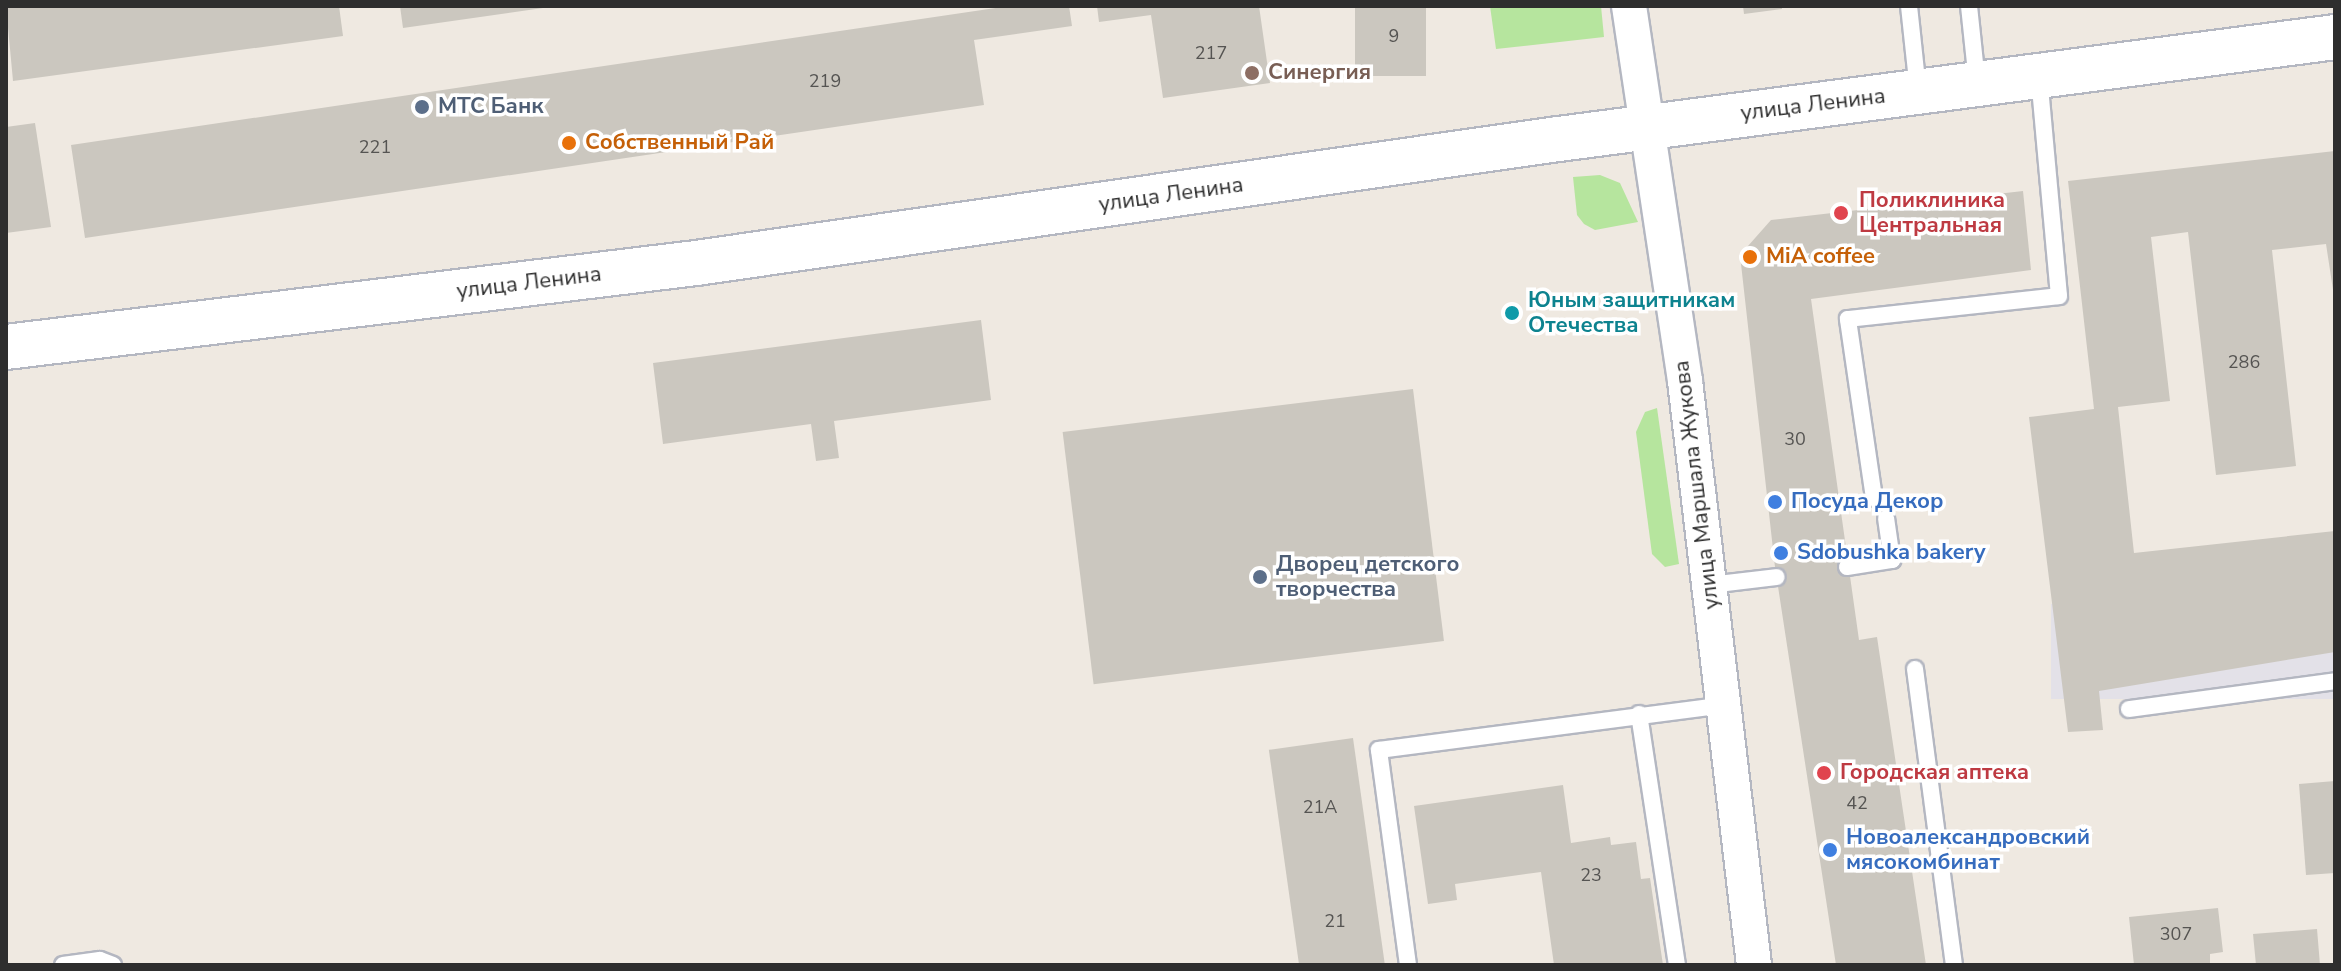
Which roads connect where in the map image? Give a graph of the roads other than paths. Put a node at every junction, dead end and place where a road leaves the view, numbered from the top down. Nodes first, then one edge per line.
1 (1629, 6) edge
2 (1909, 6) edge
3 (1969, 6) edge
4 (2335, 37) edge
5 (2039, 76) junction
6 (1977, 84) junction
7 (1918, 91) junction
8 (1648, 129) junction
9 (6, 347) edge
10 (1874, 498) dead end
11 (1886, 518) dead end
12 (1847, 567) dead end
13 (1777, 577) dead end
14 (1709, 585) junction
15 (1915, 669) dead end
16 (2335, 681) edge
17 (1724, 705) junction
18 (2129, 709) dead end
19 (1639, 714) junction
20 (63, 965) edge
21 (113, 965) edge
22 (1408, 965) edge
23 (1677, 965) edge
24 (1754, 965) edge
25 (1954, 965) edge

1 - 8 street, улица Маршала Жукова
2 - 7 lane
3 - 6 lane
4 - 5 main road, улица Ленина
5 - 6 main road, улица Ленина
5 - 10 lane
6 - 7 main road, улица Ленина
7 - 8 main road, улица Ленина
8 - 9 main road, улица Ленина
8 - 14 street, улица Маршала Жукова
11 - 12 lane
13 - 14 lane
14 - 17 street, улица Маршала Жукова
15 - 25 lane
16 - 18 lane
17 - 19 lane
17 - 24 street, улица Маршала Жукова
19 - 22 lane
19 - 23 lane
20 - 21 lane

